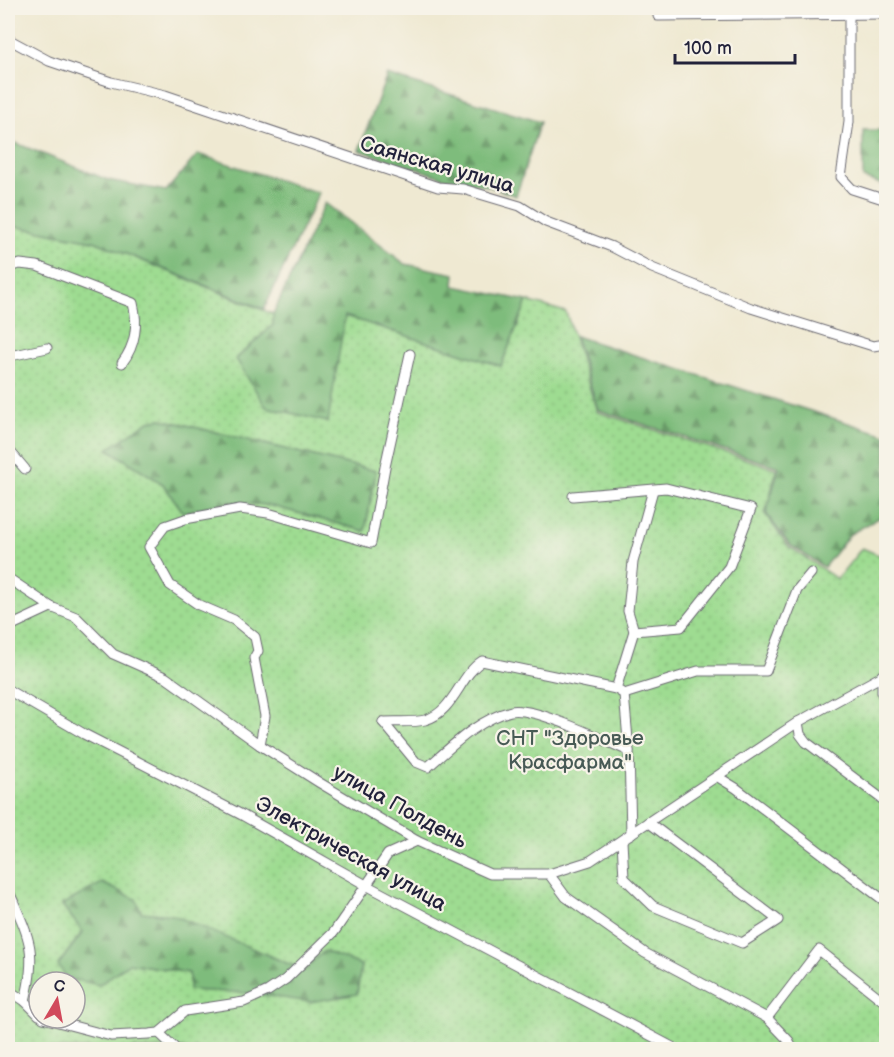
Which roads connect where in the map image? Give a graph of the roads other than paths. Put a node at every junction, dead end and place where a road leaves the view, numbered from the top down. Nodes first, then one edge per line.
1 (849, 11) edge
2 (658, 12) edge
3 (886, 14) edge
4 (8, 39) edge
5 (886, 200) edge
6 (8, 267) edge
7 (886, 344) edge
8 (47, 348) dead end
9 (8, 352) edge
10 (410, 354) dead end
11 (122, 363) dead end
12 (8, 449) edge
13 (25, 469) dead end
14 (653, 490) junction
15 (573, 496) dead end
16 (812, 573) dead end
17 (8, 578) edge
18 (51, 607) junction
19 (8, 627) edge
20 (634, 631) junction
21 (884, 674) edge
22 (8, 690) edge
23 (620, 691) junction
24 (886, 703) edge
25 (798, 722) junction
26 (260, 745) junction
27 (629, 751) junction
28 (717, 777) junction
29 (886, 802) edge
30 (648, 822) junction
31 (631, 834) junction
32 (622, 841) junction
33 (417, 842) junction
34 (549, 874) junction
35 (366, 885) junction
36 (8, 894) edge
37 (886, 902) edge
38 (8, 990) edge
39 (25, 1001) joint
40 (886, 1003) edge
41 (767, 1018) junction
42 (87, 1030) edge
43 (159, 1033) junction
44 (177, 1050) edge
45 (678, 1050) edge
46 (792, 1050) edge

1 - 2 street
1 - 3 street
1 - 5 street
4 - 7 street, Саянская улица
6 - 11 street
8 - 9 street
10 - 26 street
12 - 13 street
14 - 15 street
14 - 20 street
14 - 20 street
16 - 23 street
17 - 18 street, улица Полдень
18 - 19 street
18 - 26 street, улица Полдень
20 - 23 street
21 - 24 street
21 - 25 street, улица Полдень
22 - 35 street, Электрическая улица
23 - 27 street
23 - 27 street
25 - 28 street, улица Полдень
25 - 29 street
26 - 33 street, улица Полдень
27 - 31 street
28 - 30 street, улица Полдень
28 - 37 street
30 - 31 street, улица Полдень
30 - 32 street
31 - 32 street, улица Полдень
32 - 34 street, улица Полдень
33 - 34 street, улица Полдень
33 - 35 street
34 - 41 street
35 - 43 street
35 - 45 street, Электрическая улица
36 - 39 street
38 - 39 street
40 - 41 street
41 - 46 street
42 - 43 street
43 - 44 street

